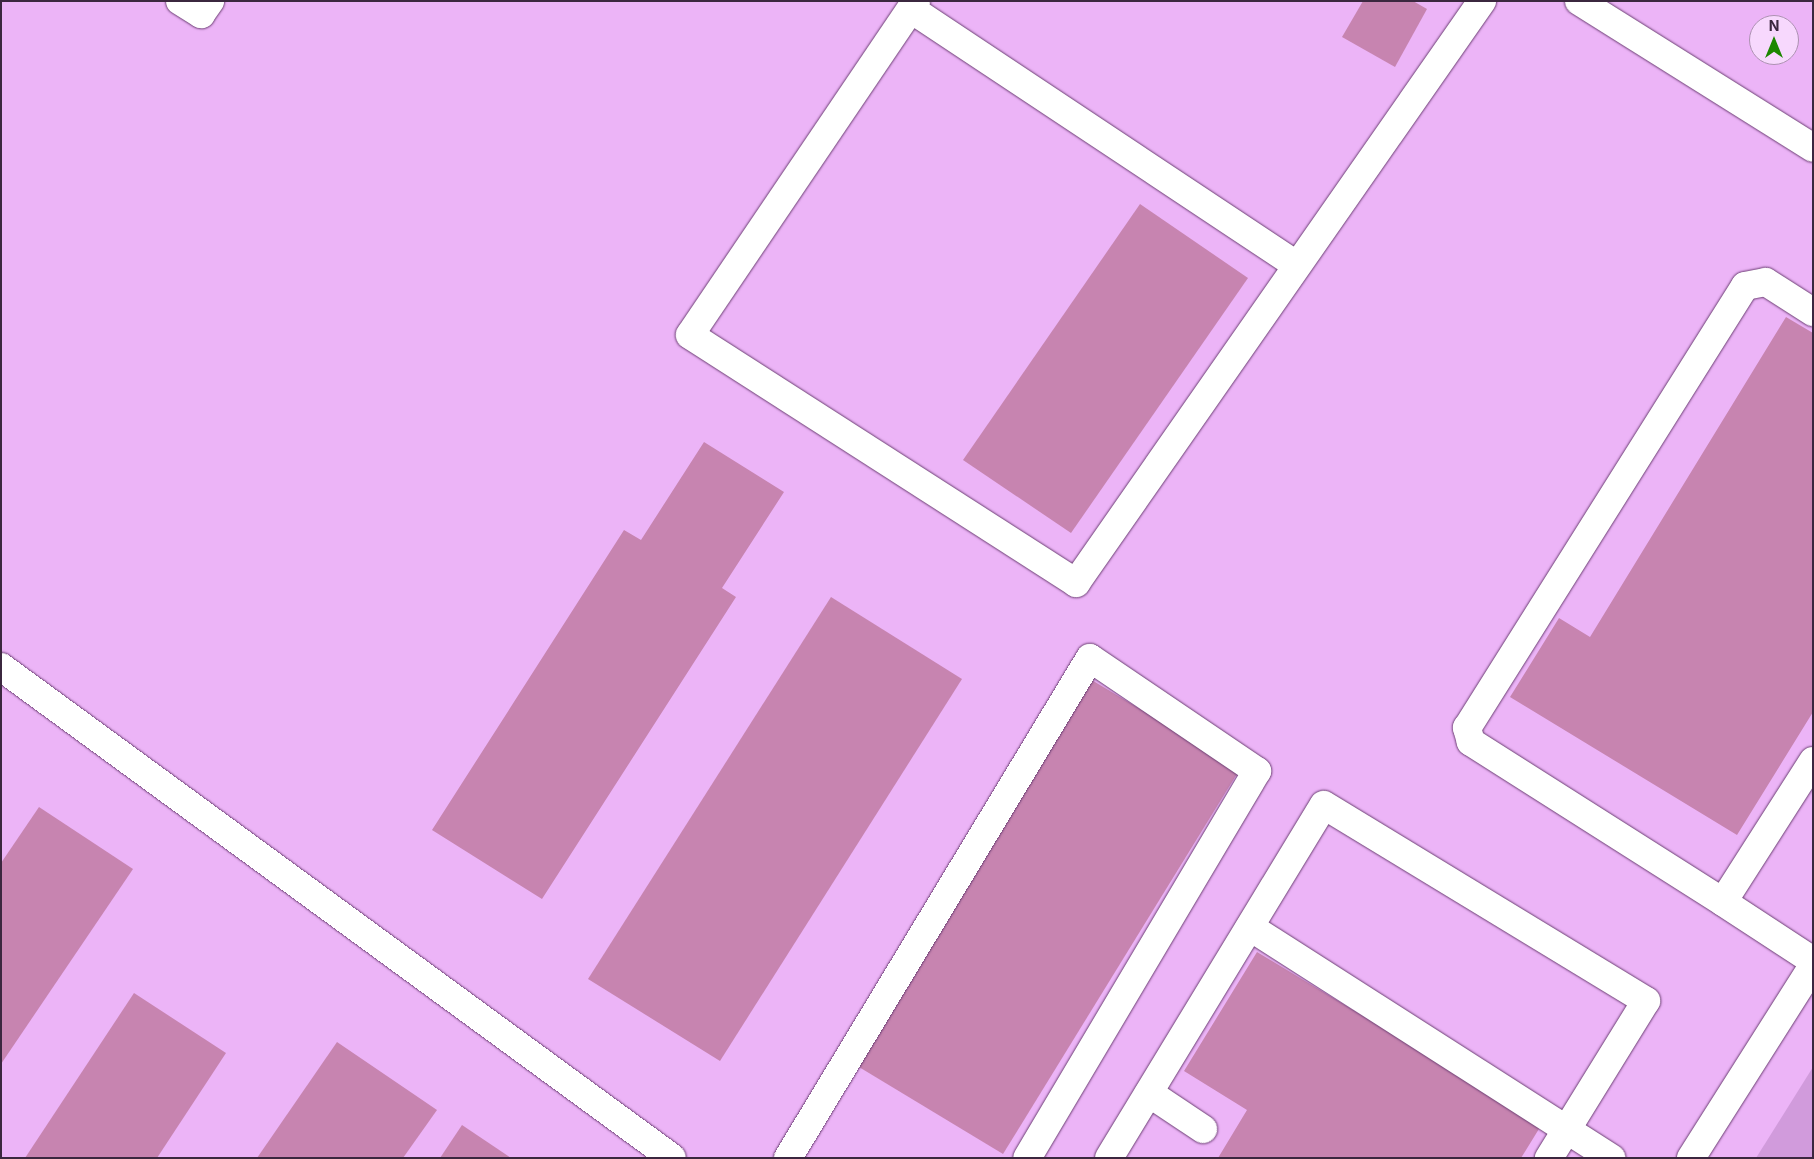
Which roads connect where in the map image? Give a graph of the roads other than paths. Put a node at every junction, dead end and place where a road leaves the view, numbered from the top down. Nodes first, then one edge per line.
1 (180, 1) edge
2 (210, 1) edge
3 (1482, 1) edge
4 (1579, 1) edge
5 (914, 5) edge
6 (1813, 148) edge
7 (1296, 265) junction
8 (1813, 312) edge
9 (1, 667) edge
10 (1813, 761) edge
11 (1723, 902) junction
12 (1250, 927) junction
13 (1813, 961) edge
14 (1813, 966) edge
15 (1149, 1093) junction
16 (1203, 1129) dead end
17 (1567, 1129) junction
18 (672, 1158) edge
19 (788, 1158) edge
20 (1027, 1158) edge
21 (1109, 1158) edge
22 (1549, 1158) edge
23 (1611, 1158) edge
24 (1691, 1158) edge

1 - 2 street
3 - 7 street
4 - 6 street
5 - 7 street
5 - 7 street
8 - 11 street
9 - 18 street
10 - 11 street
11 - 13 street
12 - 15 street
12 - 17 street
12 - 17 street
14 - 24 street
15 - 16 street
15 - 21 street
17 - 22 street
17 - 23 street
19 - 20 street

